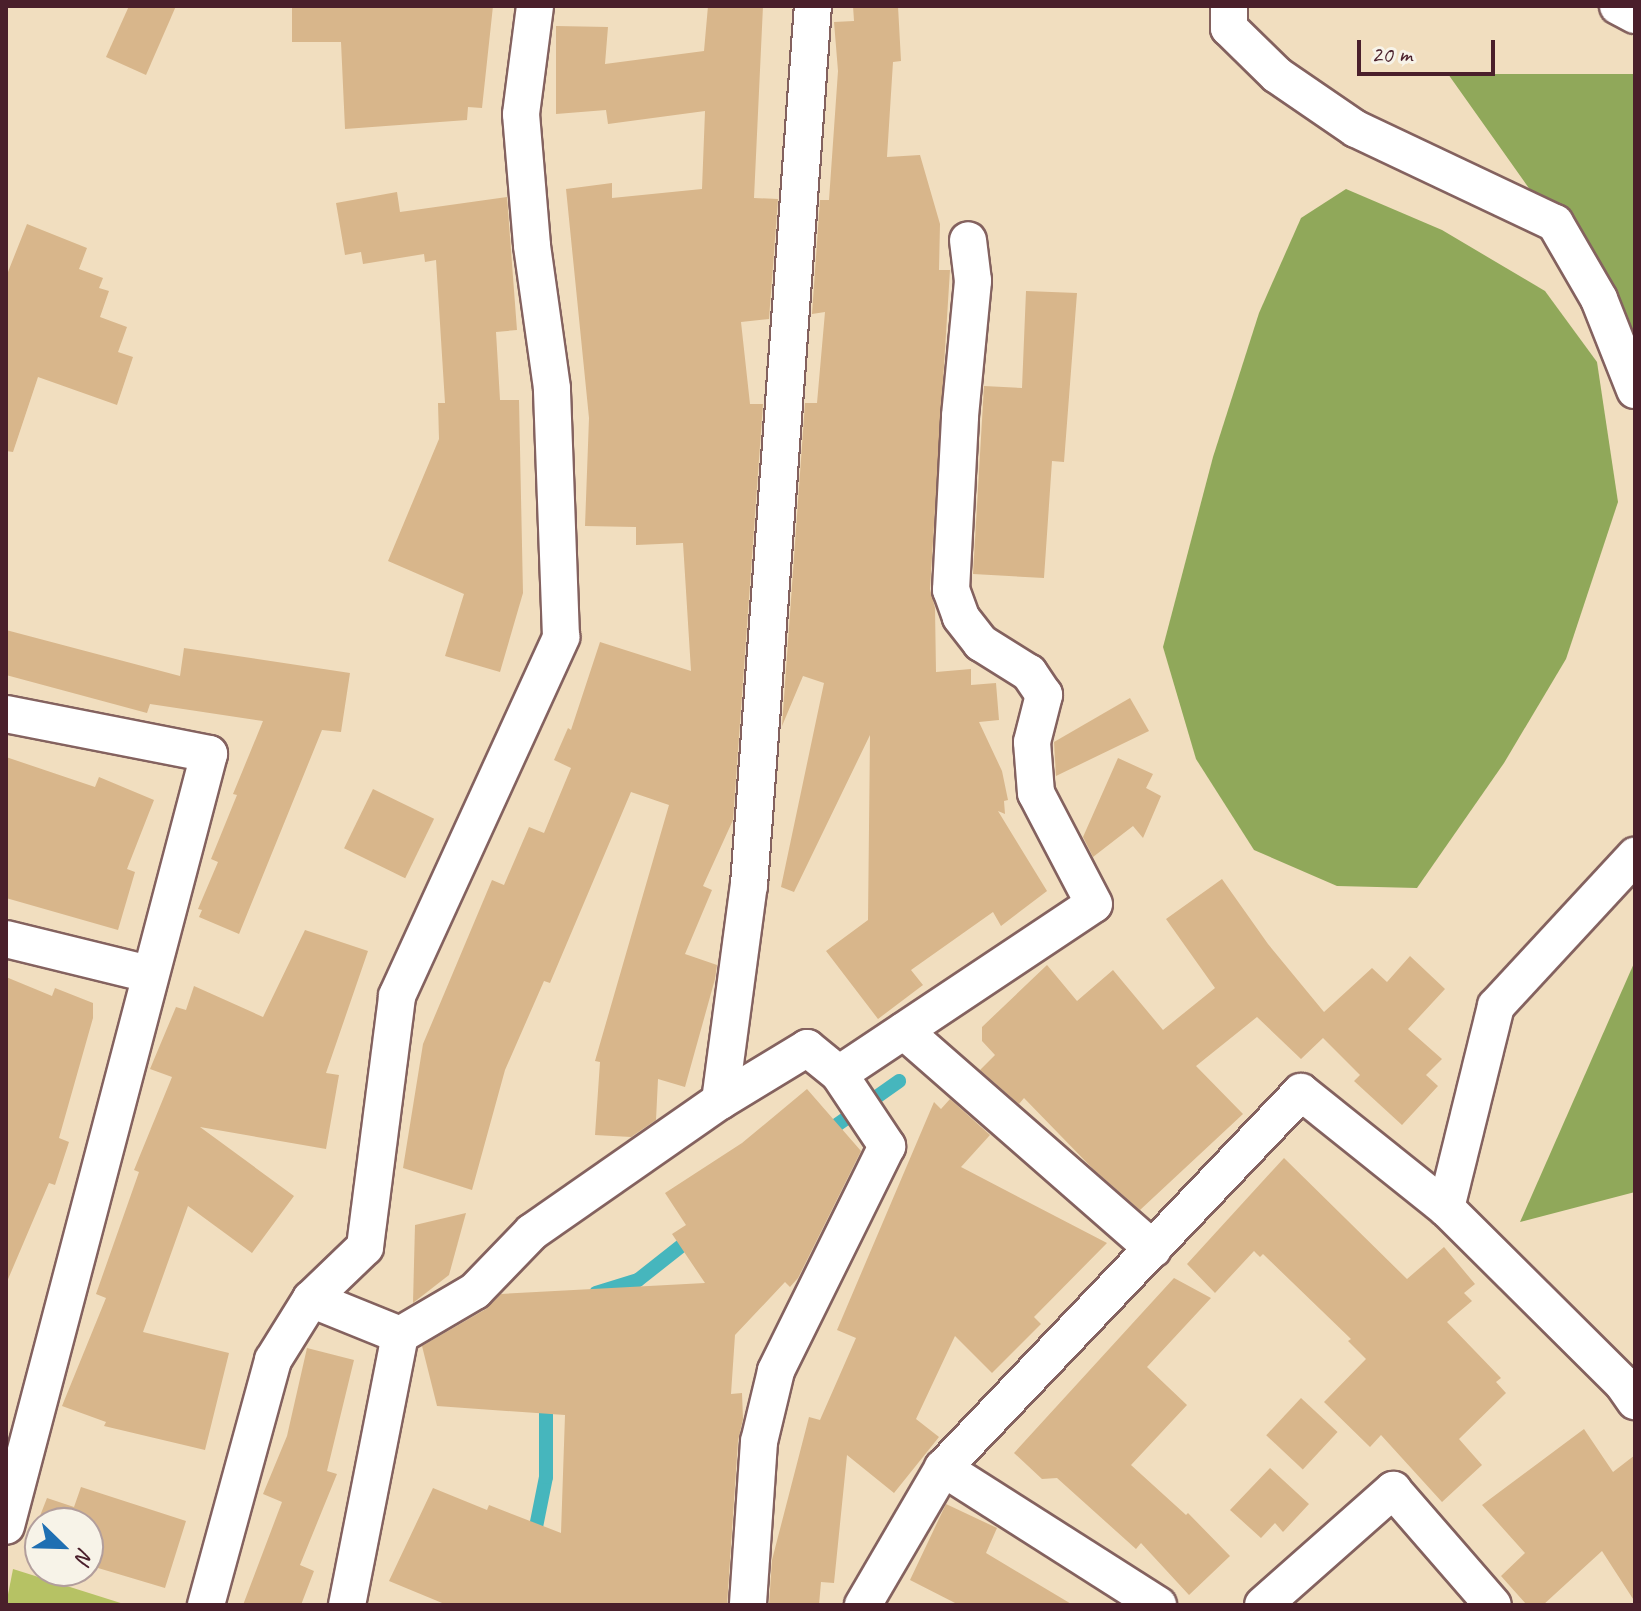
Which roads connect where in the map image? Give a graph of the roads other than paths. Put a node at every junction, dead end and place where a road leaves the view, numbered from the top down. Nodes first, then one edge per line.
1 (535, 6) edge
2 (813, 6) edge
3 (1229, 6) edge
4 (1618, 6) edge
5 (1635, 15) edge
6 (968, 240) dead end
7 (1635, 390) edge
8 (6, 714) edge
9 (1635, 856) edge
10 (6, 939) edge
11 (149, 974) junction
12 (904, 1031) junction
13 (839, 1074) junction
14 (720, 1101) junction
15 (1446, 1208) junction
16 (1153, 1249) junction
17 (311, 1299) junction
18 (400, 1335) junction
19 (1635, 1401) edge
20 (943, 1468) junction
21 (6, 1526) edge
22 (206, 1605) edge
23 (349, 1605) edge
24 (748, 1605) edge
25 (863, 1605) edge
26 (1158, 1605) edge
27 (1263, 1605) edge
28 (1493, 1605) edge

1 - 17 street
2 - 14 street
3 - 7 street
4 - 5 street
6 - 12 street
8 - 11 street
9 - 15 street
10 - 11 street
11 - 21 street
12 - 13 street
12 - 16 street
13 - 14 street
13 - 24 street
14 - 18 street
15 - 16 street
15 - 19 street
16 - 20 street
17 - 18 street
17 - 22 street
18 - 23 street
20 - 25 street
20 - 26 street
27 - 28 street

